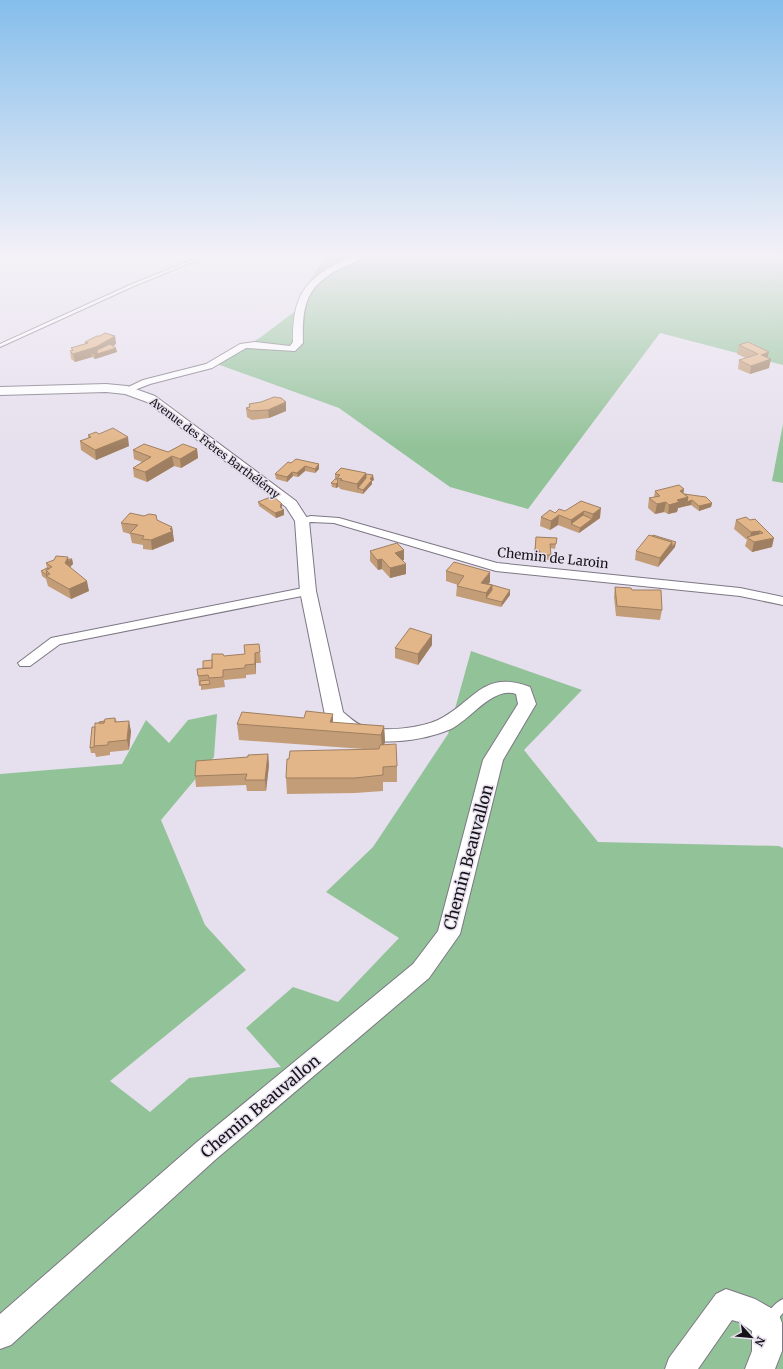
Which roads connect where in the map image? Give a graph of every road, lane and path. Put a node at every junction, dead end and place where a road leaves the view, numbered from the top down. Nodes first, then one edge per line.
1 (57, 320) edge
2 (299, 320) edge
3 (0, 346) edge
4 (126, 390) junction
5 (0, 391) edge
6 (302, 521) junction
7 (308, 591) junction
8 (783, 601) edge
9 (25, 663) dead end
10 (775, 1314) edge
11 (0, 1334) edge
12 (680, 1369) edge
13 (760, 1369) edge

1 - 3 lane
2 - 4 street
4 - 5 street, Avenue des Frères Barthélémy
4 - 6 street, Avenue des Frères Barthélémy
6 - 7 street, Chemin Beauvallon
6 - 8 street, Chemin de Laroin
7 - 9 street
7 - 11 street, Chemin Beauvallon
10 - 12 street
10 - 13 street

